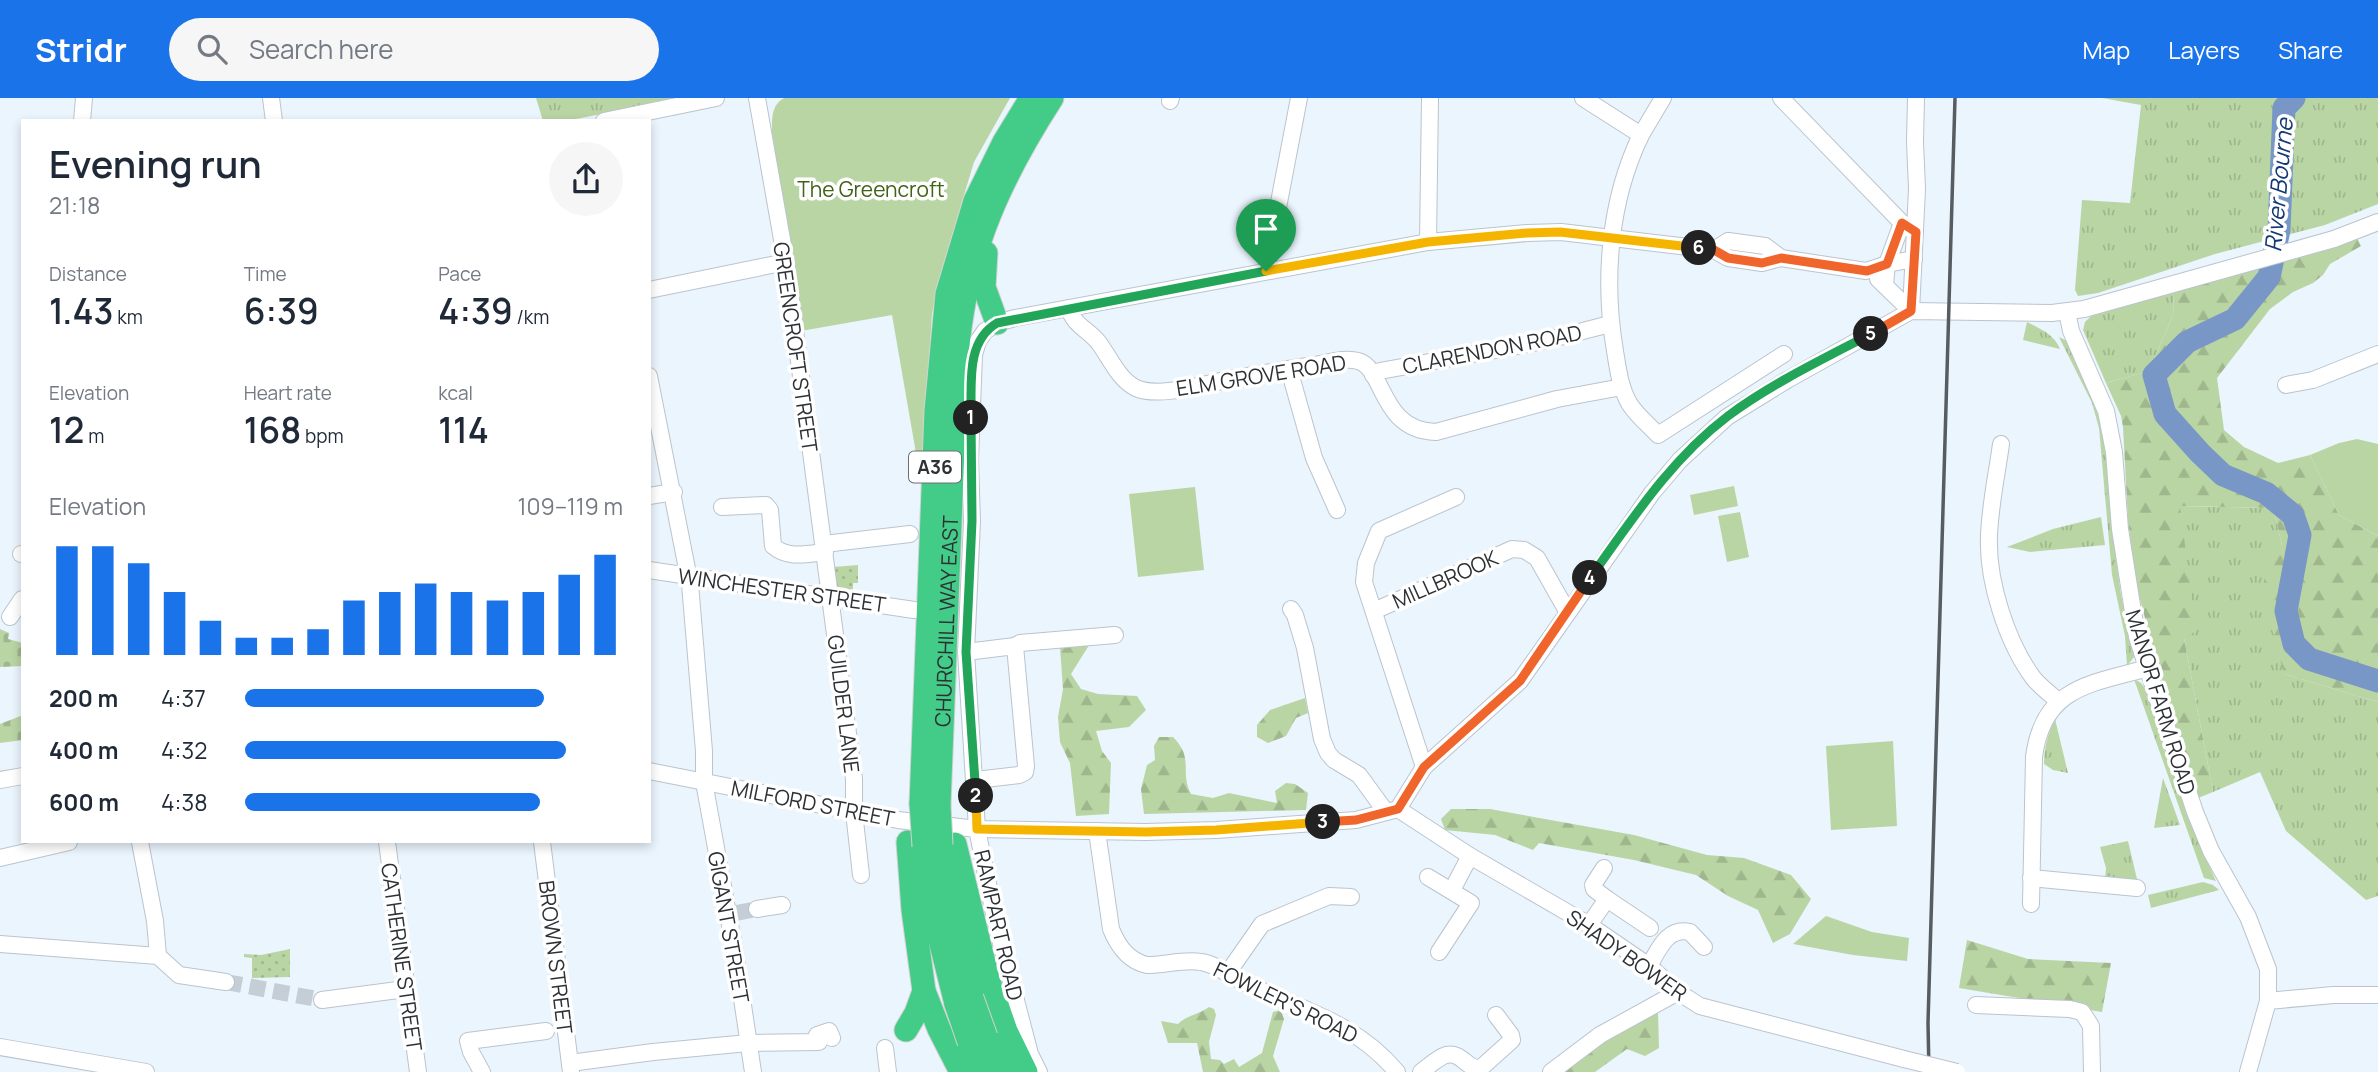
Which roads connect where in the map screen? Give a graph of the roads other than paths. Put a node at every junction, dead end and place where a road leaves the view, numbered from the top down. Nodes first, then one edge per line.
1 (84, 98) edge
2 (271, 98) edge
3 (716, 98) edge
4 (757, 98) edge
5 (1021, 98) edge
6 (1031, 98) edge
7 (1052, 98) edge
8 (1299, 98) edge
9 (1430, 98) edge
10 (1583, 98) edge
11 (1663, 98) edge
12 (1781, 98) edge
13 (1916, 98) edge
14 (82, 119) edge
15 (274, 119) edge
16 (614, 119) edge
17 (1641, 135) junction
18 (1004, 142) junction
19 (994, 202) junction
20 (2378, 222) edge
21 (1909, 228) junction
22 (1612, 238) junction
23 (1428, 242) junction
24 (1914, 259) junction
25 (786, 262) junction
26 (1887, 264) junction
27 (1266, 271) junction
28 (1867, 271) junction
29 (1885, 285) junction
30 (651, 290) edge
31 (1069, 308) junction
32 (1911, 311) junction
33 (2067, 312) junction
34 (997, 323) junction
35 (1610, 324) junction
36 (1784, 354) dead end
37 (2378, 354) edge
38 (1289, 369) junction
39 (1373, 375) junction
40 (651, 385) edge
41 (2286, 385) dead end
42 (1622, 387) junction
43 (2001, 444) dead end
44 (674, 492) junction
45 (651, 496) edge
46 (1456, 497) dead end
47 (722, 507) dead end
48 (1337, 510) dead end
49 (909, 534) dead end
50 (824, 548) junction
51 (651, 570) edge
52 (687, 576) junction
53 (831, 597) junction
54 (21, 601) edge
55 (1290, 609) dead end
56 (915, 610) dead end
57 (1374, 611) junction
58 (1567, 611) junction
59 (10, 617) dead end
60 (1115, 635) dead end
61 (1015, 646) junction
62 (966, 652) junction
63 (2148, 668) junction
64 (2058, 701) junction
65 (933, 725) junction
66 (1424, 767) junction
67 (651, 771) edge
68 (21, 776) edge
69 (0, 780) edge
70 (976, 780) junction
71 (704, 782) junction
72 (930, 805) junction
73 (1392, 811) junction
74 (854, 812) junction
75 (977, 829) junction
76 (1097, 831) junction
77 (65, 843) edge
78 (140, 843) edge
79 (387, 843) edge
80 (542, 843) edge
81 (932, 844) junction
82 (1470, 856) junction
83 (0, 858) edge
84 (1604, 867) dead end
85 (861, 874) dead end
86 (1428, 877) dead end
87 (2031, 878) junction
88 (2137, 888) dead end
89 (1452, 890) junction
90 (1341, 891) dead end
91 (1606, 899) junction
92 (2031, 904) dead end
93 (782, 905) dead end
94 (757, 909) tunnel mouth
95 (1589, 925) junction
96 (1650, 928) dead end
97 (0, 944) edge
98 (1704, 947) dead end
99 (1439, 952) dead end
100 (158, 956) junction
101 (1649, 965) junction
102 (1227, 974) junction
103 (226, 982) tunnel mouth
104 (407, 986) junction
105 (924, 991) junction
106 (1678, 992) junction
107 (2378, 995) edge
108 (322, 1000) tunnel mouth
109 (2268, 1001) junction
110 (1976, 1005) dead end
111 (999, 1014) junction
112 (1496, 1015) dead end
113 (939, 1029) junction
114 (906, 1030) joint
115 (546, 1031) dead end
116 (832, 1038) dead end
117 (978, 1039) junction
118 (748, 1043) junction
119 (0, 1047) edge
120 (885, 1048) dead end
121 (570, 1068) edge
122 (146, 1072) edge
123 (418, 1072) edge
124 (482, 1072) edge
125 (753, 1072) edge
126 (888, 1072) edge
127 (961, 1072) edge
128 (984, 1072) edge
129 (1003, 1072) edge
130 (1026, 1072) edge
131 (1039, 1072) edge
132 (1397, 1072) edge
133 (1421, 1072) edge
134 (1551, 1072) edge
135 (1958, 1072) edge
136 (2092, 1072) edge
137 (2248, 1072) edge

1 - 14 street
2 - 15 street
3 - 16 street
4 - 25 street, GREENCROFT STREET
5 - 18 highway
6 - 18 highway, CHURCHILL WAY EAST / A36
7 - 19 highway, CHURCHILL WAY EAST / A36
8 - 27 street
9 - 23 street
10 - 17 street
11 - 17 street
12 - 21 street
13 - 21 street
17 - 22 street
18 - 65 highway, CHURCHILL WAY EAST / A36
19 - 34 highway
19 - 65 highway, CHURCHILL WAY EAST / A36
20 - 33 street
21 - 24 street
21 - 26 street
22 - 23 street
22 - 28 street
22 - 35 street
23 - 27 street
24 - 26 street
24 - 32 street
25 - 30 street
25 - 50 street, GREENCROFT STREET
26 - 28 street
26 - 29 street
27 - 31 street
28 - 29 street
29 - 32 street
31 - 34 street
31 - 38 street, ELM GROVE ROAD
32 - 33 street
32 - 58 street
33 - 63 street, MANOR FARM ROAD
34 - 62 street, RAMPART ROAD
35 - 39 street, CLARENDON ROAD
35 - 42 street
36 - 42 street
37 - 41 street
38 - 39 street, ELM GROVE ROAD
38 - 48 street
39 - 42 street, ELM GROVE ROAD
40 - 44 street, GIGANT STREET
43 - 64 street
44 - 45 street
44 - 52 street, GIGANT STREET
46 - 57 street
47 - 50 street
49 - 50 street
50 - 53 street, GREENCROFT STREET
51 - 52 street, WINCHESTER STREET
52 - 53 street, WINCHESTER STREET
52 - 71 street, GIGANT STREET
53 - 56 street, WINCHESTER STREET
53 - 74 street, GUILDER LANE
54 - 59 street
55 - 73 street
57 - 58 street, MILLBROOK
57 - 66 street
58 - 66 street
60 - 61 street
61 - 62 street
61 - 70 street
62 - 70 street, RAMPART ROAD
63 - 64 street
63 - 109 street, MANOR FARM ROAD
64 - 87 street
65 - 72 highway, CHURCHILL WAY EAST / A36
66 - 73 street
67 - 71 street, MILFORD STREET
68 - 69 street
70 - 75 street, RAMPART ROAD
71 - 74 street, MILFORD STREET
71 - 118 street, GIGANT STREET
72 - 81 highway, CHURCHILL WAY EAST / A36, bridge
72 - 81 highway
73 - 76 street, MILFORD STREET
73 - 82 street, SHADY BOWER
74 - 75 street, MILFORD STREET
74 - 85 street, GUILDER LANE
75 - 76 street, MILFORD STREET
75 - 131 street, RAMPART ROAD
76 - 102 street, FOWLER'S ROAD
77 - 83 street
78 - 100 street
79 - 104 street, CATHERINE STREET
80 - 121 street, BROWN STREET
81 - 105 highway
81 - 111 highway
81 - 117 highway, CHURCHILL WAY EAST / A36, bridge
82 - 89 street
82 - 95 street, SHADY BOWER
84 - 91 street
86 - 89 street
87 - 88 street
87 - 92 street
89 - 99 street
90 - 102 street
91 - 95 street
91 - 96 street
93 - 94 street
95 - 101 street, SHADY BOWER
97 - 100 street
98 - 101 street
100 - 103 street
101 - 106 street, SHADY BOWER
102 - 132 street, FOWLER'S ROAD
104 - 108 street
104 - 123 street, CATHERINE STREET
105 - 113 highway
105 - 114 highway
106 - 134 street
106 - 135 street, SHADY BOWER, bridge
107 - 109 street
109 - 137 street
110 - 136 street
111 - 113 street
111 - 130 highway
112 - 133 street
113 - 114 street
113 - 127 highway
115 - 124 street
116 - 118 street
117 - 128 highway, CHURCHILL WAY EAST / A36
117 - 129 highway, CHURCHILL WAY EAST / A36
118 - 121 street
118 - 125 street, GIGANT STREET
119 - 122 street
120 - 126 street

